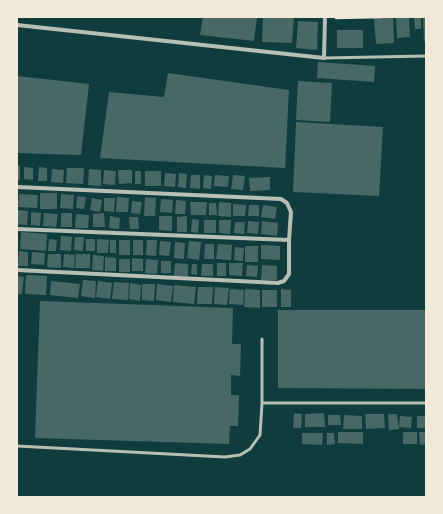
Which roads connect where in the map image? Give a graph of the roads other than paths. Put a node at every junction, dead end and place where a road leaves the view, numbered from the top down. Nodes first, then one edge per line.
1 (324, 18) edge
2 (17, 26) edge
3 (426, 56) edge
4 (324, 58) junction
5 (17, 187) edge
6 (17, 229) edge
7 (289, 240) junction
8 (17, 270) edge
9 (262, 339) dead end
10 (262, 403) junction
11 (426, 403) edge
12 (17, 446) edge

1 - 4 street
2 - 4 street
3 - 4 lane
5 - 7 street
6 - 7 street
7 - 8 street
9 - 10 lane
10 - 11 lane
10 - 12 lane

